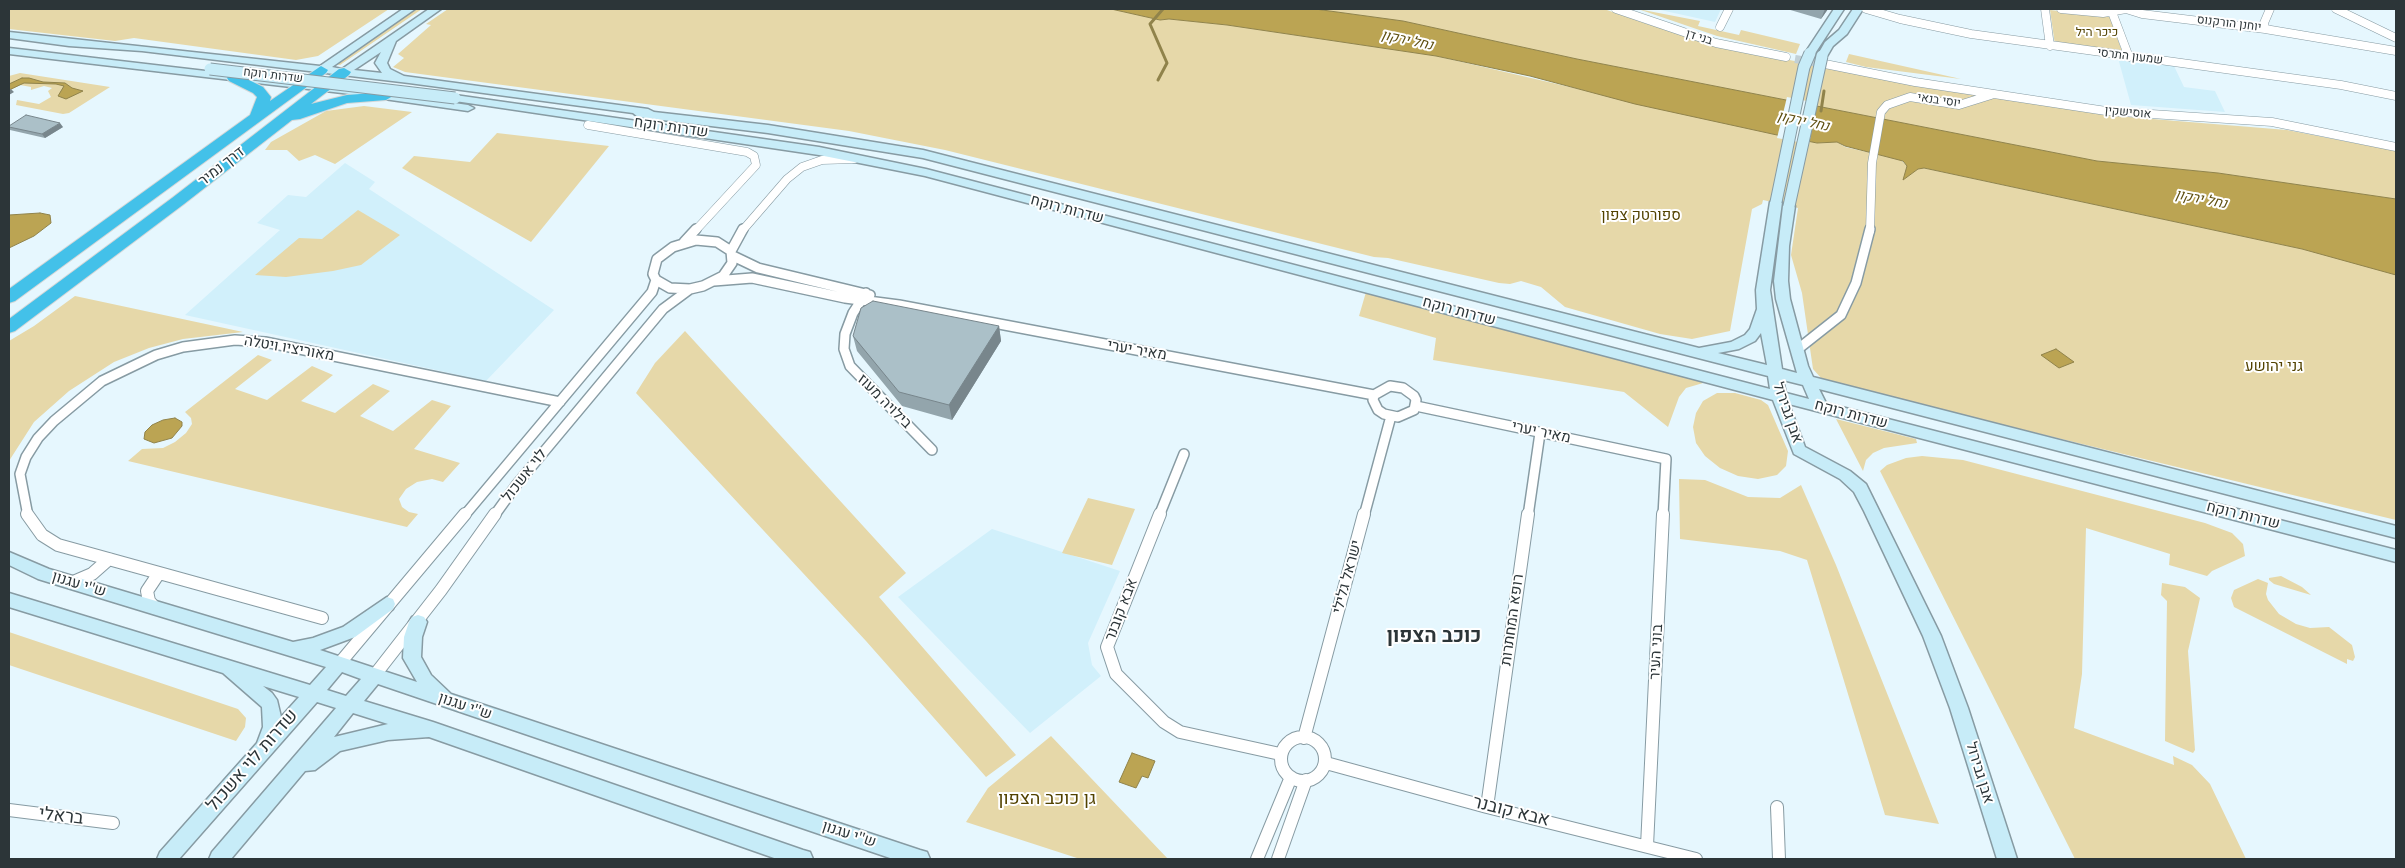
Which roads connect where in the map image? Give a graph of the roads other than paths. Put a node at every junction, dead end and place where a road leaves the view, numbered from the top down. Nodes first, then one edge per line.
1 (410, 9) edge
2 (436, 9) edge
3 (1616, 9) edge
4 (1628, 9) edge
5 (1729, 9) edge
6 (1839, 9) edge
7 (1858, 9) edge
8 (1866, 9) edge
9 (2046, 9) edge
10 (2061, 9) edge
11 (2126, 9) edge
12 (2270, 9) edge
13 (2336, 9) edge
14 (2112, 12) junction
15 (1720, 27) dead end
16 (2265, 29) junction
17 (373, 34) junction
18 (9, 35) edge
19 (395, 36) junction
20 (2396, 38) edge
21 (60, 41) junction
22 (2050, 46) junction
23 (9, 50) edge
24 (2396, 51) edge
25 (1786, 57) junction
26 (2129, 57) junction
27 (1795, 59) tunnel mouth
28 (1824, 60) junction
29 (285, 66) junction
30 (210, 69) junction
31 (321, 70) junction
32 (344, 72) junction
33 (1882, 75) junction
34 (234, 78) junction
35 (409, 80) junction
36 (1953, 83) junction
37 (299, 86) junction
38 (322, 88) junction
39 (1969, 90) junction
40 (1999, 94) junction
41 (386, 96) junction
42 (2396, 96) edge
43 (2034, 99) junction
44 (1971, 104) junction
45 (514, 106) junction
46 (256, 117) junction
47 (679, 117) junction
48 (588, 125) junction
49 (264, 134) junction
50 (2396, 147) edge
51 (819, 151) junction
52 (868, 160) junction
53 (684, 242) junction
54 (732, 254) junction
55 (656, 280) junction
56 (810, 280) junction
57 (714, 281) junction
58 (690, 289) junction
59 (803, 289) junction
60 (9, 297) edge
61 (863, 297) junction
62 (1764, 309) junction
63 (9, 327) edge
64 (1798, 349) junction
65 (1689, 350) junction
66 (1773, 371) junction
67 (1806, 379) junction
68 (1374, 395) junction
69 (1778, 396) junction
70 (560, 402) junction
71 (1416, 406) junction
72 (1820, 407) junction
73 (1391, 416) junction
74 (1540, 433) junction
75 (932, 450) dead end
76 (1184, 454) dead end
77 (1666, 458) joint
78 (2396, 532) edge
79 (2396, 556) edge
80 (9, 558) edge
81 (109, 559) junction
82 (158, 573) junction
83 (71, 583) junction
84 (9, 600) edge
85 (387, 604) junction
86 (156, 608) junction
87 (322, 618) dead end
88 (418, 622) junction
89 (284, 648) junction
90 (221, 664) junction
91 (339, 664) junction
92 (374, 676) junction
93 (312, 692) junction
94 (449, 702) junction
95 (351, 705) junction
96 (433, 730) junction
97 (1304, 738) junction
98 (261, 751) junction
99 (1280, 754) junction
100 (1326, 763) junction
101 (1291, 777) junction
102 (1306, 780) junction
103 (276, 794) junction
104 (1777, 806) dead end
105 (1487, 807) junction
106 (9, 810) edge
107 (113, 823) dead end
108 (1647, 846) junction
109 (167, 859) edge
110 (219, 859) edge
111 (803, 859) edge
112 (920, 859) edge
113 (1257, 859) edge
114 (1278, 859) edge
115 (1696, 859) edge
116 (1778, 859) edge
117 (2008, 859) edge

1 - 17 main road, דרך נמיר
2 - 19 main road, דרך נמיר
3 - 25 street, בני דן
4 - 25 street, בני דן
5 - 15 street
6 - 62 main road, אבן גבירול, bridge
7 - 28 main road, אבן גבירול
8 - 22 street, שמעון התרסי
9 - 22 street
10 - 14 street, יוחנן הורקנוס
11 - 14 street, יוחנן הורקנוס
11 - 16 street, יוחנן הורקנוס
12 - 16 street
13 - 20 street
14 - 26 street
16 - 24 street, יוחנן הורקנוס
17 - 29 main road
17 - 31 main road, דרך נמיר
18 - 21 main road, שדרות רוקח
19 - 32 main road, דרך נמיר
19 - 35 main road
21 - 29 main road
21 - 30 main road, שדרות רוקח
22 - 26 street, שמעון התרסי
23 - 30 main road, שדרות רוקח
23 - 34 main road
25 - 27 street, בני דן
26 - 42 street, שמעון התרסי
28 - 33 street, אוסישקין
28 - 64 main road, אבן גבירול, bridge
29 - 31 main road
30 - 45 main road, שדרות רוקח, bridge
31 - 32 main road
31 - 37 highway, דרך נמיר
32 - 35 main road
32 - 38 highway, דרך נמיר
33 - 36 street, אוסישקין
33 - 39 street, אוסישקין
34 - 37 main road
34 - 46 highway
35 - 47 main road
36 - 39 street, יוסי בנאי
36 - 43 street, אוסישקין
37 - 38 main road
37 - 46 highway, דרך נמיר
38 - 41 main road
38 - 49 highway, דרך נמיר
39 - 40 street, אוסישקין
39 - 44 street, יוסי בנאי
40 - 43 street, אוסישקין
40 - 44 street, יוסי בנאי
41 - 48 main road
41 - 49 highway
43 - 50 street, אוסישקין
44 - 64 street, יוסי בנאי
45 - 47 main road, שדרות רוקח
45 - 51 main road, שדרות רוקח
46 - 60 highway, דרך נמיר
47 - 65 main road, שדרות רוקח
48 - 51 main road
48 - 53 street
49 - 63 highway, דרך נמיר
51 - 52 main road, שדרות רוקח
52 - 54 street
52 - 69 main road, שדרות רוקח
53 - 54 street
53 - 55 street
54 - 56 street, מאיר יערי
54 - 57 street
55 - 58 street
55 - 70 street, לוי אשכול
56 - 59 street
56 - 61 street, מאיר יערי
57 - 58 street
57 - 59 street, מאיר יערי
58 - 88 street, לוי אשכול
59 - 61 street, מאיר יערי
61 - 68 street, מאיר יערי
61 - 75 street, בילויה מעוז
62 - 65 main road
62 - 66 main road, אבן גבירול
64 - 67 main road, אבן גבירול
65 - 66 main road, שדרות רוקח
66 - 67 main road, שדרות רוקח
66 - 69 main road, אבן גבירול
67 - 72 main road, אבן גבירול
67 - 78 main road, שדרות רוקח
68 - 71 street
68 - 73 street
69 - 72 main road, שדרות רוקח
69 - 117 main road, אבן גבירול
70 - 81 street, מאוריציו ויטלה
70 - 85 street, לוי אשכול
71 - 73 street
71 - 74 street, מאיר יערי
72 - 79 main road, שדרות רוקח
73 - 97 street, ישראל גלילי
74 - 77 street, מאיר יערי
74 - 105 street, רופא המחתרות
76 - 99 street, אבא קובנר
77 - 108 street, בוני העיר
80 - 83 main road, ש''י עגנון
81 - 82 street, מאוריציו ויטלה
81 - 83 street
82 - 86 street
82 - 87 street, מאוריציו ויטלה
83 - 86 main road, ש''י עגנון
84 - 90 main road
85 - 89 main road
85 - 91 street, לוי אשכול
86 - 89 main road, ש''י עגנון
88 - 92 street, לוי אשכול
88 - 94 main road
89 - 91 main road, ש''י עגנון
90 - 93 main road
90 - 98 main road
91 - 92 main road, ש''י עגנון
91 - 93 main road, שדרות לוי אשכול
92 - 94 main road, ש''י עגנון
92 - 95 main road
93 - 95 main road
93 - 98 main road, שדרות לוי אשכול
94 - 112 main road, ש''י עגנון
95 - 96 main road
95 - 103 main road
96 - 103 main road
96 - 111 main road
97 - 99 street
97 - 100 street
98 - 109 main road, שדרות לוי אשכול
99 - 101 street
100 - 102 street
100 - 105 street, אבא קובנר
101 - 102 street
101 - 113 street
102 - 114 street
103 - 110 main road
104 - 116 street
105 - 108 street, אבא קובנר
106 - 107 street, בראלי
108 - 115 street, אבא קובנר

